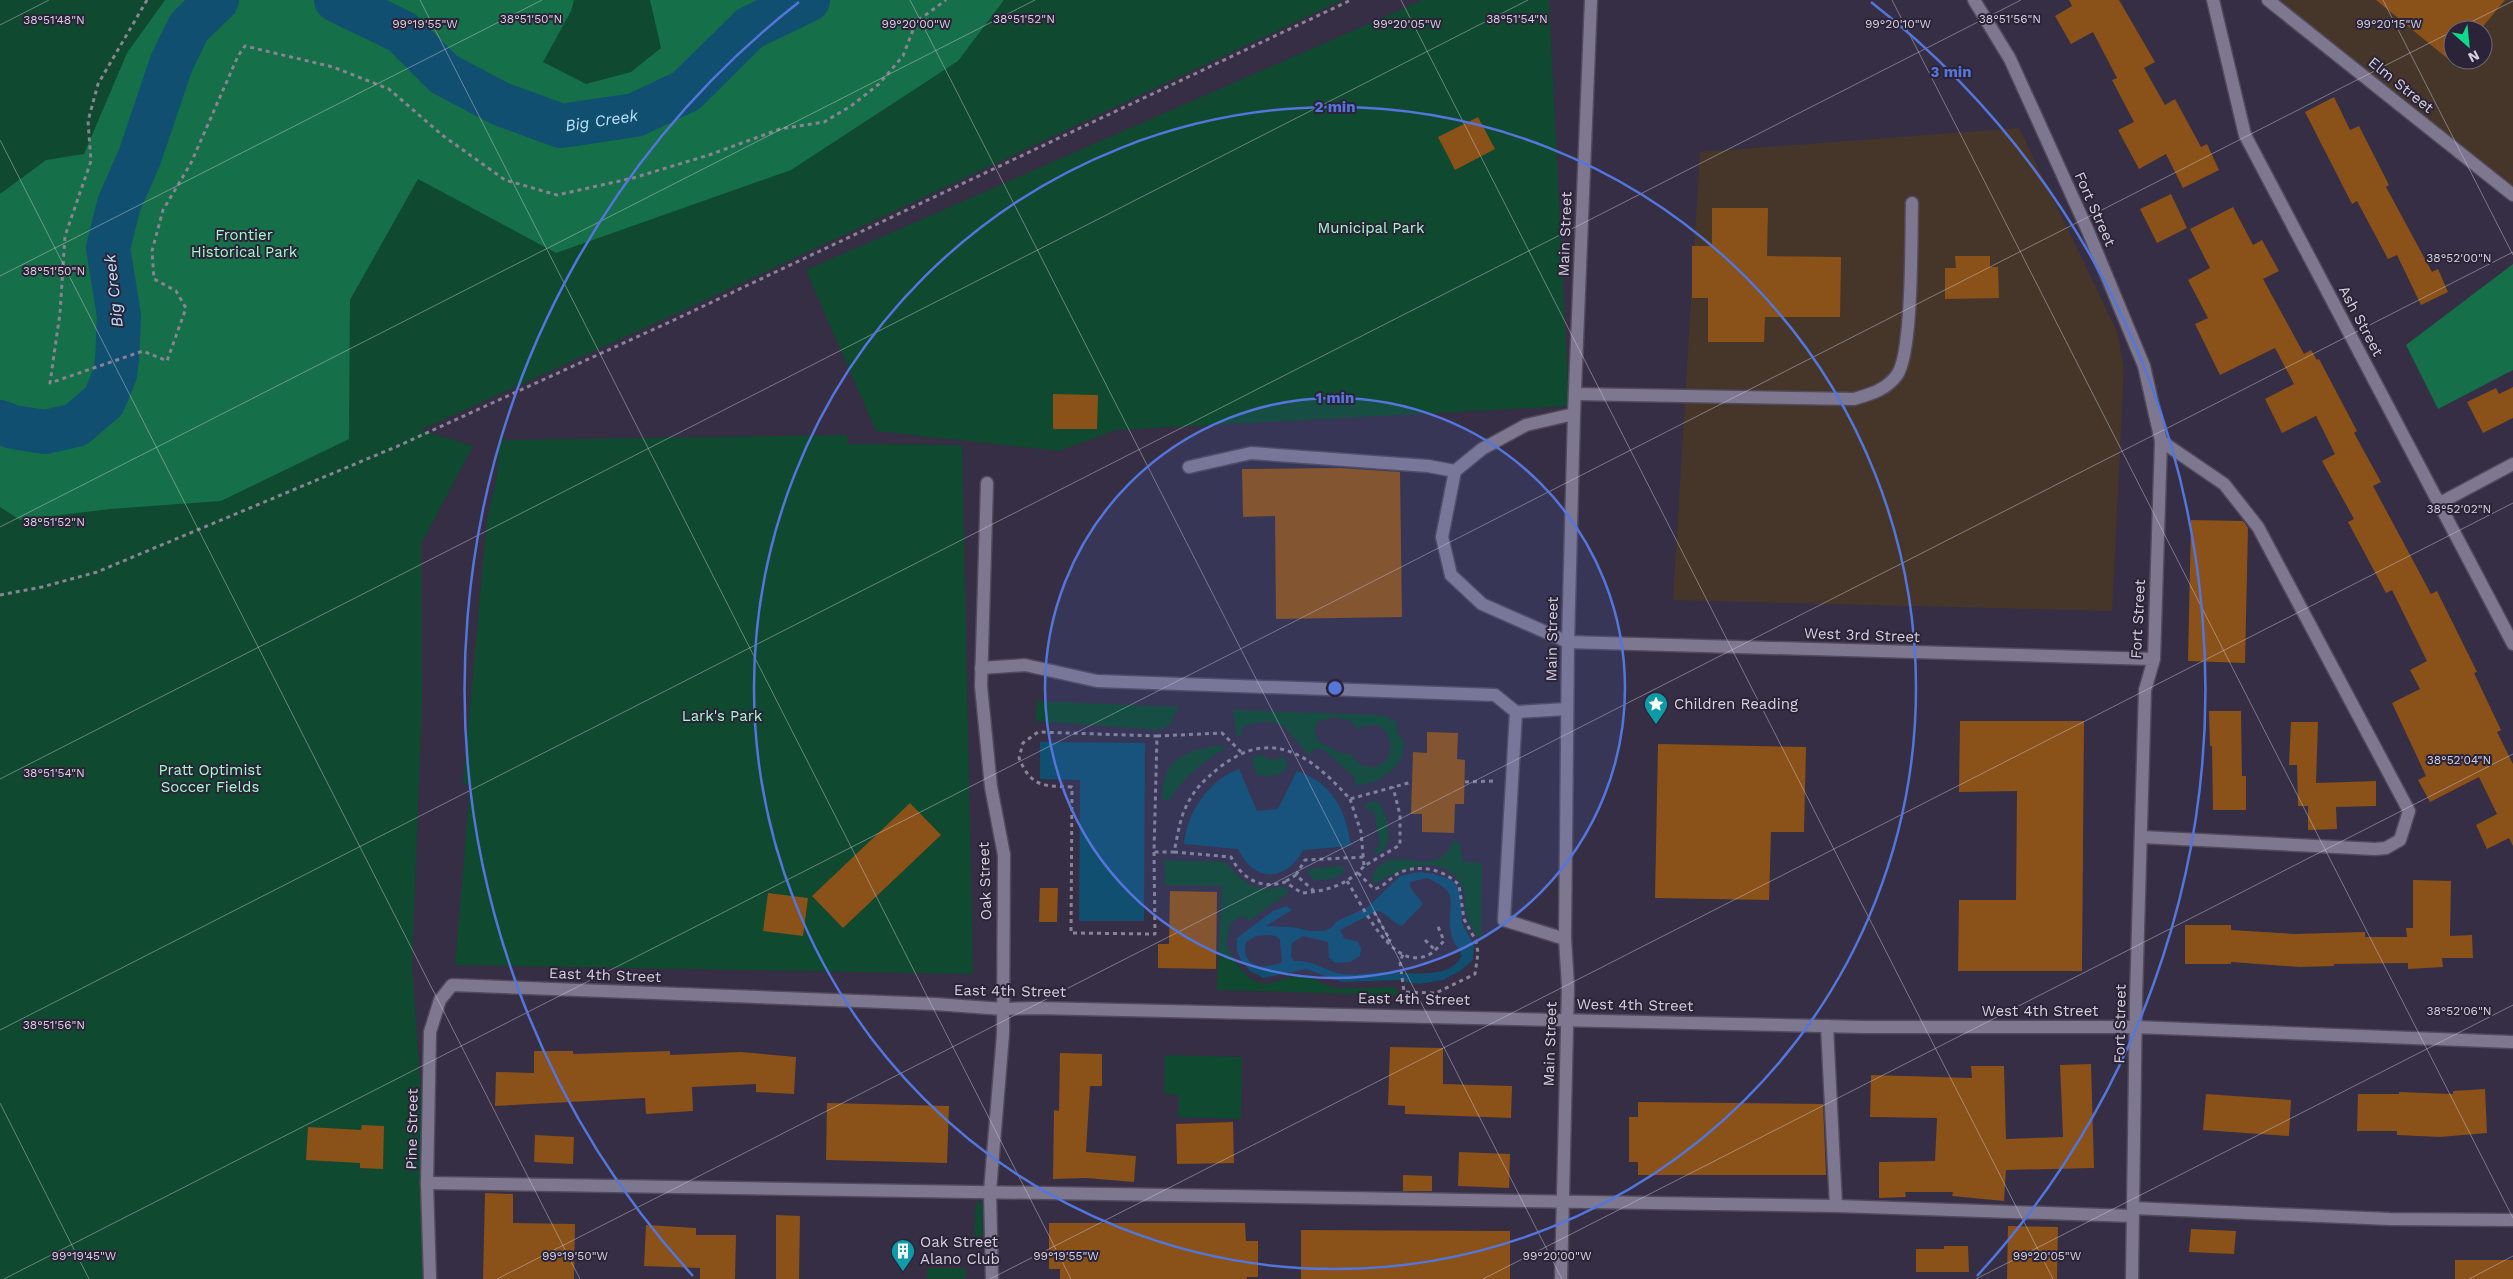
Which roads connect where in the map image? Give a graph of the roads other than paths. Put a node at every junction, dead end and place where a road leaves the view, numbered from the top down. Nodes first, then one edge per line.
1 (1591, 0) edge
2 (1974, 0) edge
3 (2213, 0) edge
4 (2268, 0) edge
5 (2513, 195) edge
6 (1912, 203) dead end
7 (1575, 394) junction
8 (1574, 414) junction
9 (2161, 441) junction
10 (2513, 464) edge
11 (1189, 467) dead end
12 (1455, 471) junction
13 (987, 483) dead end
14 (2440, 503) junction
15 (1568, 642) junction
16 (2513, 644) edge
17 (2154, 659) junction
18 (981, 668) junction
19 (1567, 709) junction
20 (1516, 712) junction
21 (2142, 838) junction
22 (1565, 939) junction
23 (452, 986) joint
24 (1003, 1009) junction
25 (1566, 1019) junction
26 (1827, 1026) junction
27 (2136, 1027) junction
28 (2513, 1042) edge
29 (427, 1183) junction
30 (990, 1192) junction
31 (1562, 1203) junction
32 (1836, 1206) junction
33 (2132, 1212) junction
34 (2513, 1220) edge
35 (430, 1279) edge
36 (992, 1279) edge
37 (1561, 1279) edge
38 (2132, 1279) edge

1 - 7 street, Main Street
2 - 9 street, Fort Street
3 - 14 street, Ash Street
4 - 5 street, Elm Street
6 - 7 street
7 - 8 street, Main Street
8 - 12 street
8 - 15 street, Main Street
9 - 17 street, Fort Street
9 - 21 street
10 - 14 street
11 - 12 street
12 - 15 street
13 - 18 street, Oak Street
14 - 16 street, Ash Street
15 - 17 street, West 3rd Street
15 - 19 street, Main Street
17 - 21 street, Fort Street
18 - 20 street
18 - 24 street, Oak Street
19 - 20 street
19 - 22 street, Main Street
20 - 22 street
21 - 27 street, Fort Street
22 - 25 street, Main Street
23 - 24 street, East 4th Street
23 - 29 street, Pine Street
24 - 25 street, East 4th Street
24 - 30 street, Oak Street
25 - 26 street, West 4th Street
25 - 31 street, Main Street
26 - 27 street, West 4th Street
26 - 32 street
27 - 28 street, West 4th Street
27 - 33 street, Fort Street
29 - 30 street
29 - 35 street, Pine Street
30 - 31 street
30 - 36 street, Oak Street
31 - 32 street
31 - 37 street, Main Street
32 - 33 street
33 - 34 street
33 - 38 street, Fort Street

